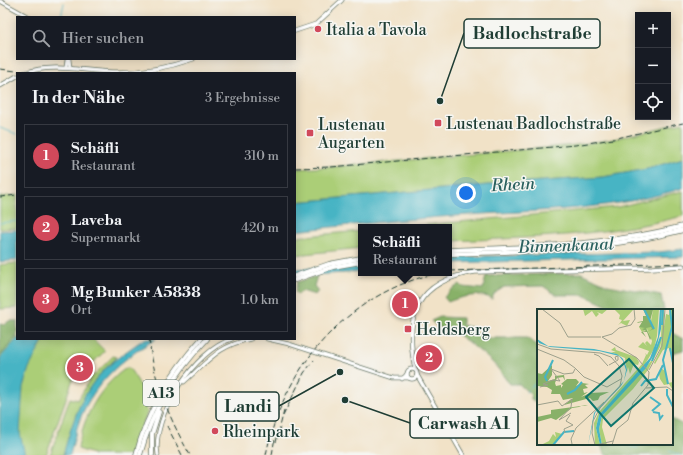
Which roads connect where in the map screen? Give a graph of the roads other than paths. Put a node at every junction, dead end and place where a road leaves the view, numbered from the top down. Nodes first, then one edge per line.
1 (342, 0) edge
2 (0, 1) edge
3 (27, 16) edge
4 (296, 32) edge
5 (68, 60) edge
6 (189, 60) edge
7 (68, 68) junction
8 (28, 72) edge
9 (111, 72) edge
10 (111, 72) edge
11 (16, 77) edge
12 (0, 86) edge
13 (683, 226) edge
14 (683, 230) edge
15 (452, 250) edge
16 (452, 254) edge
17 (358, 259) edge
18 (358, 262) edge
19 (683, 266) edge
20 (296, 278) edge
21 (200, 340) edge
22 (206, 340) edge
23 (230, 340) edge
24 (240, 340) edge
25 (271, 340) edge
26 (413, 369) junction
27 (408, 376) junction
28 (416, 377) junction
29 (181, 384) junction
30 (164, 396) junction
31 (136, 455) edge
32 (140, 455) edge
33 (152, 455) edge
34 (158, 455) edge
35 (463, 455) edge

1 - 4 main road
2 - 3 main road
5 - 7 main road
6 - 9 main road
7 - 8 main road
7 - 10 main road
11 - 12 main road
13 - 15 highway
14 - 16 highway
17 - 20 highway
18 - 20 highway
19 - 26 main road
21 - 31 highway, A13
22 - 30 highway, A13
23 - 29 main road
24 - 29 main road
25 - 27 main road
26 - 27 main road
26 - 28 main road
27 - 28 main road
28 - 35 main road
29 - 34 main road
30 - 32 highway, A13
30 - 33 highway, A13

